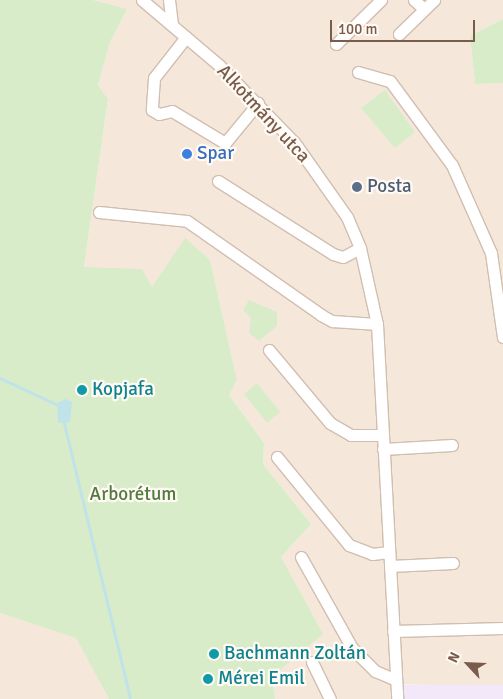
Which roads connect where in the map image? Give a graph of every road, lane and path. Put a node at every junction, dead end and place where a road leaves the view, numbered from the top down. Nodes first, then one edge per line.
1 (142, 0) edge
2 (169, 0) edge
3 (381, 0) edge
4 (414, 0) edge
5 (434, 0) edge
6 (424, 9) junction
7 (172, 25) junction
8 (399, 34) dead end
9 (186, 37) junction
10 (336, 44) dead end
11 (358, 72) dead end
12 (258, 103) junction
13 (218, 181) dead end
14 (99, 212) dead end
15 (360, 248) junction
16 (500, 285) edge
17 (377, 324) junction
18 (503, 337) edge
19 (268, 350) dead end
20 (382, 435) junction
21 (452, 445) dead end
22 (383, 449) junction
23 (277, 457) dead end
24 (389, 552) junction
25 (301, 557) dead end
26 (453, 563) dead end
27 (390, 566) junction
28 (503, 628) edge
29 (394, 631) junction
30 (312, 662) dead end
31 (396, 680) junction
32 (330, 699) edge
33 (397, 699) edge

1 - 7 street, Alkotmány utca
2 - 7 street
3 - 10 street
4 - 6 street
5 - 6 street
6 - 8 street
7 - 9 street, Alkotmány utca
9 - 12 street, Alkotmány utca
9 - 12 street
11 - 16 street
12 - 15 street, Alkotmány utca
13 - 15 street
14 - 17 street
15 - 17 street, Alkotmány utca
16 - 18 street
17 - 20 street, Alkotmány utca
19 - 20 street
20 - 22 street, Alkotmány utca
21 - 22 street
22 - 24 street, Alkotmány utca
23 - 24 street
24 - 27 street, Alkotmány utca
25 - 31 street
26 - 27 street
27 - 29 street, Alkotmány utca
28 - 29 street
29 - 31 street, Alkotmány utca
30 - 32 street
31 - 33 street, Alkotmány utca

